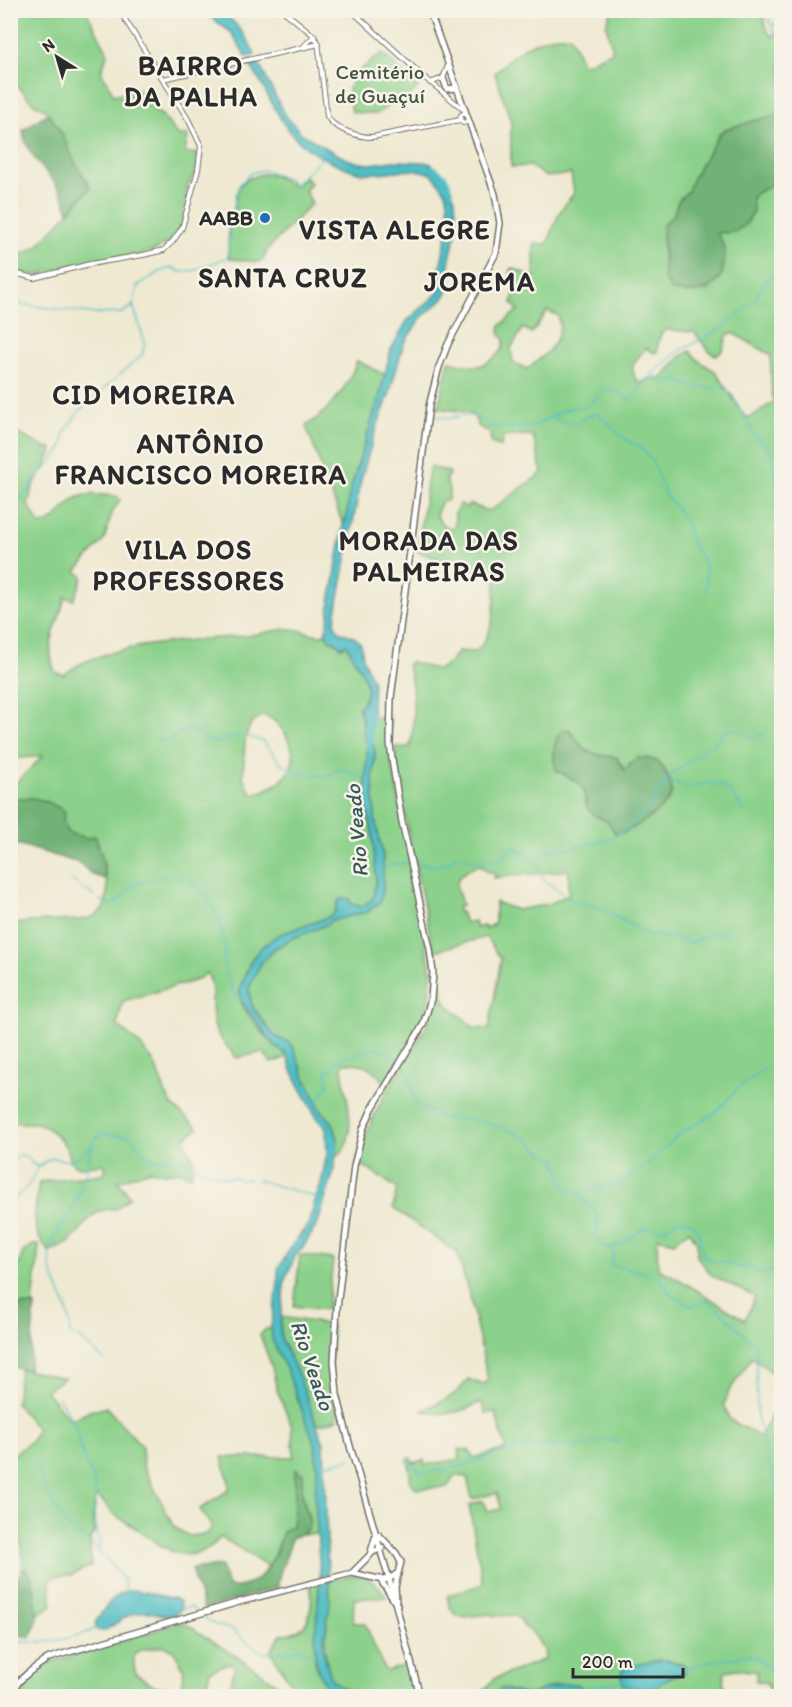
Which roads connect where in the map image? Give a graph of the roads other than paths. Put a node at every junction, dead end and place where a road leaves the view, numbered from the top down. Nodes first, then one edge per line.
1 (119, 10) edge
2 (351, 10) edge
3 (429, 10) edge
4 (287, 12) edge
5 (314, 36) junction
6 (319, 44) junction
7 (302, 47) junction
8 (448, 65) junction
9 (443, 78) junction
10 (163, 79) junction
11 (430, 83) junction
12 (456, 88) junction
13 (465, 111) junction
14 (460, 120) junction
15 (469, 121) junction
16 (10, 268) edge
17 (375, 1531) junction
18 (381, 1548) junction
19 (395, 1551) junction
20 (369, 1556) junction
21 (352, 1573) junction
22 (398, 1573) junction
23 (378, 1578) junction
24 (390, 1580) junction
25 (396, 1604) junction
26 (10, 1694) edge
27 (420, 1696) edge

1 - 10 street
2 - 11 street
3 - 8 main road
4 - 5 street
5 - 6 street
5 - 7 street
6 - 7 street
6 - 14 street
7 - 10 street
8 - 9 street
8 - 12 main road
9 - 11 street
9 - 12 main road
10 - 16 street
11 - 13 street
12 - 13 main road
13 - 14 street
13 - 15 main road
14 - 15 street
15 - 17 main road
17 - 18 main road
17 - 19 main road
17 - 20 main road
18 - 19 main road
18 - 20 main road
18 - 24 main road
19 - 22 main road
20 - 21 main road
20 - 23 main road
21 - 23 main road
21 - 26 main road
22 - 24 main road
22 - 25 main road
23 - 24 main road
23 - 25 main road
24 - 25 main road
25 - 27 main road

